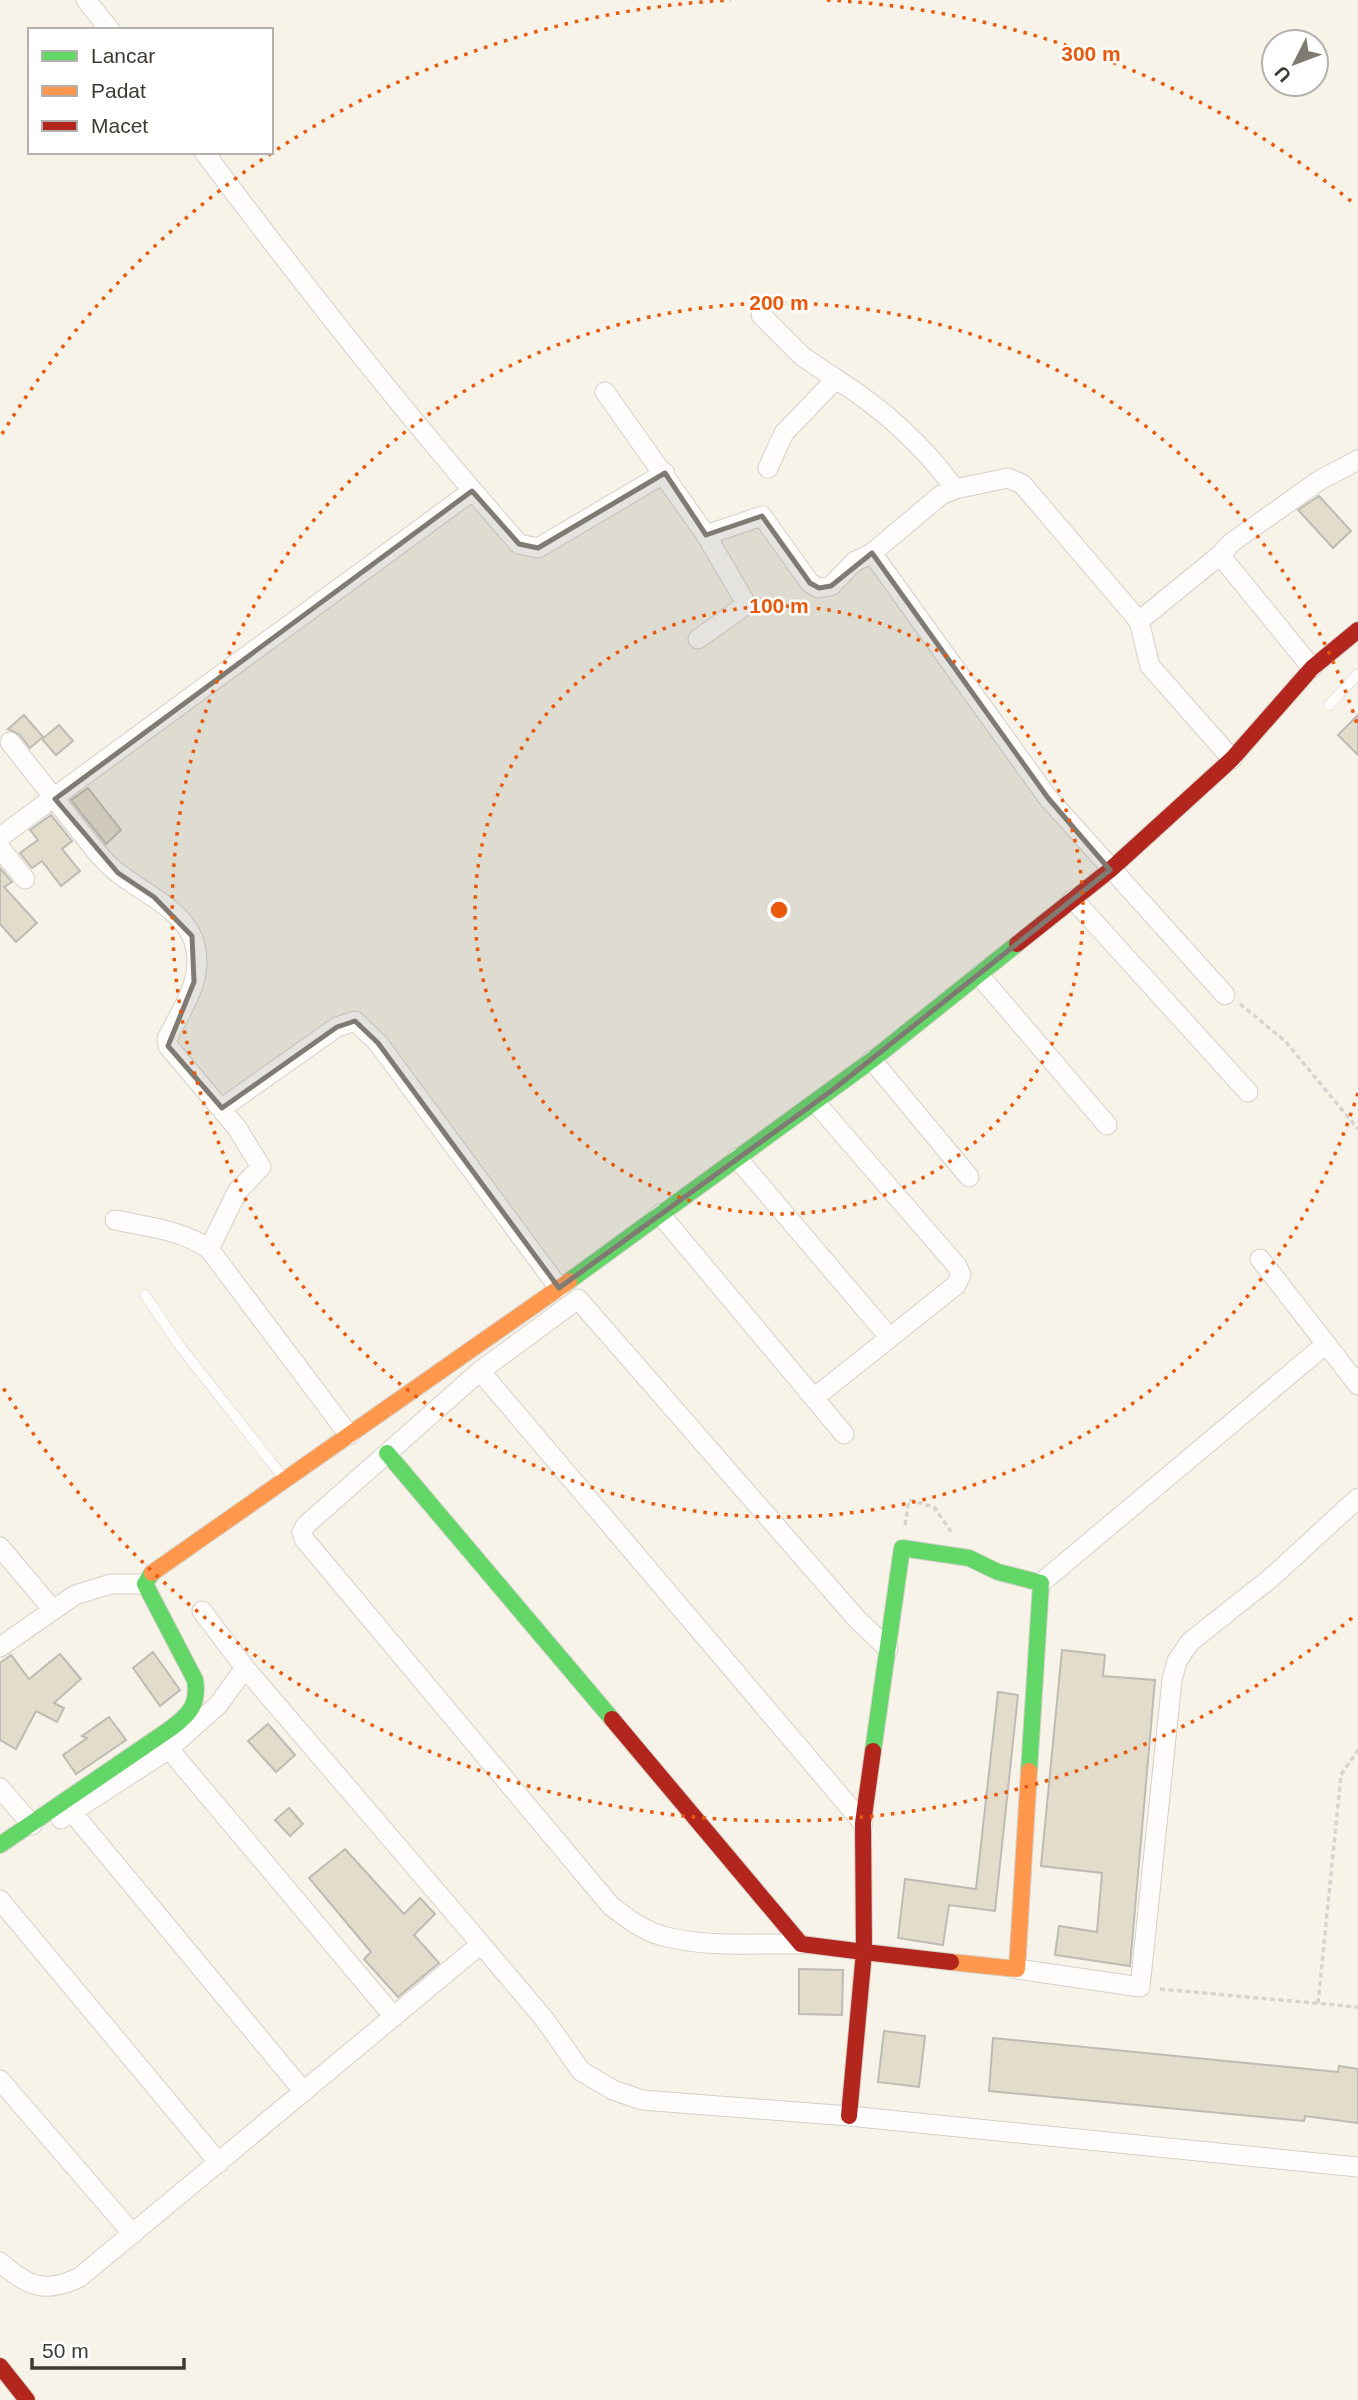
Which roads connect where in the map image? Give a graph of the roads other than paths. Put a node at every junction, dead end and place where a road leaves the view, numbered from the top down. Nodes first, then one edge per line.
1 (86, 0) edge
2 (108, 28) edge
3 (205, 154) edge
4 (761, 315) dead end
5 (836, 379) junction
6 (605, 392) dead end
7 (1358, 460) edge
8 (768, 468) dead end
9 (665, 472) junction
10 (955, 489) junction
11 (472, 491) junction
12 (706, 535) junction
13 (872, 553) junction
14 (1220, 555) junction
15 (1139, 621) junction
16 (1358, 630) edge
17 (698, 639) dead end
18 (1312, 668) junction
19 (1358, 674) edge
20 (1328, 705) dead end
21 (10, 742) dead end
22 (1233, 759) junction
23 (55, 799) junction
24 (0, 837) edge
25 (0, 848) edge
26 (1110, 870) junction
27 (25, 879) dead end
28 (1073, 899) junction
29 (979, 975) junction
30 (1225, 995) road end
31 (872, 1060) junction
32 (1248, 1092) dead end
33 (816, 1103) junction
34 (222, 1108) junction
35 (1107, 1125) dead end
36 (737, 1157) junction
37 (969, 1177) dead end
38 (660, 1214) junction
39 (115, 1220) dead end
40 (209, 1249) junction
41 (1260, 1259) dead end
42 (559, 1288) junction
43 (145, 1295) dead end
44 (890, 1339) junction
45 (1326, 1344) junction
46 (480, 1371) junction
47 (1358, 1385) edge
48 (814, 1398) junction
49 (844, 1434) dead end
50 (349, 1435) junction
51 (387, 1452) junction
52 (286, 1481) junction
53 (1358, 1498) edge
54 (0, 1547) edge
55 (1041, 1583) junction
56 (145, 1584) junction
57 (53, 1610) junction
58 (202, 1611) dead end
59 (0, 1647) edge
60 (888, 1649) junction
61 (245, 1668) junction
62 (169, 1749) junction
63 (0, 1788) edge
64 (72, 1812) junction
65 (863, 1823) junction
66 (32, 1825) junction
67 (0, 1845) edge
68 (0, 1859) edge
69 (0, 1900) edge
70 (481, 1944) junction
71 (802, 1944) junction
72 (864, 1952) junction
73 (1017, 1969) junction
74 (394, 2017) junction
75 (0, 2080) edge
76 (304, 2091) junction
77 (849, 2116) junction
78 (219, 2163) junction
79 (1358, 2167) edge
80 (133, 2234) junction
81 (0, 2262) edge
82 (0, 2365) edge
83 (27, 2400) edge

1 - 2 street
3 - 11 street
4 - 5 street
5 - 8 street
5 - 10 street
6 - 9 street
7 - 14 street
9 - 11 street
9 - 12 street
10 - 13 street
10 - 15 street
11 - 23 street
12 - 13 street
12 - 17 street
13 - 26 street
14 - 15 street
14 - 18 street
15 - 22 street
16 - 18 street
18 - 22 street
19 - 20 lane
21 - 23 street
22 - 26 street
23 - 24 street
23 - 34 street
25 - 27 street
26 - 28 street
26 - 30 street
28 - 29 street
28 - 32 street
29 - 31 street
29 - 35 street
31 - 33 street
31 - 37 street
33 - 36 street
33 - 44 street
34 - 40 street
34 - 42 street
36 - 38 street
36 - 44 street
38 - 42 street
38 - 48 street
39 - 40 street
40 - 50 street
41 - 45 street
42 - 50 street
43 - 52 lane
44 - 48 street
45 - 47 street
45 - 55 street
46 - 51 street
46 - 60 street
46 - 65 street
48 - 49 street
50 - 52 street
51 - 71 street
51 - 71 street
52 - 56 street
53 - 73 street
54 - 57 street
55 - 60 street
55 - 73 street
56 - 57 street
56 - 66 street
57 - 59 street
58 - 61 street
60 - 65 street
61 - 62 street
61 - 70 street
62 - 64 street
62 - 74 street
63 - 66 street
64 - 68 street
64 - 76 street
65 - 72 street
66 - 67 street
69 - 78 street
70 - 74 street
70 - 77 street
71 - 72 street
72 - 73 street
72 - 77 street
74 - 76 street
75 - 80 street
76 - 78 street
77 - 79 street
78 - 80 street
80 - 81 street
82 - 83 street

